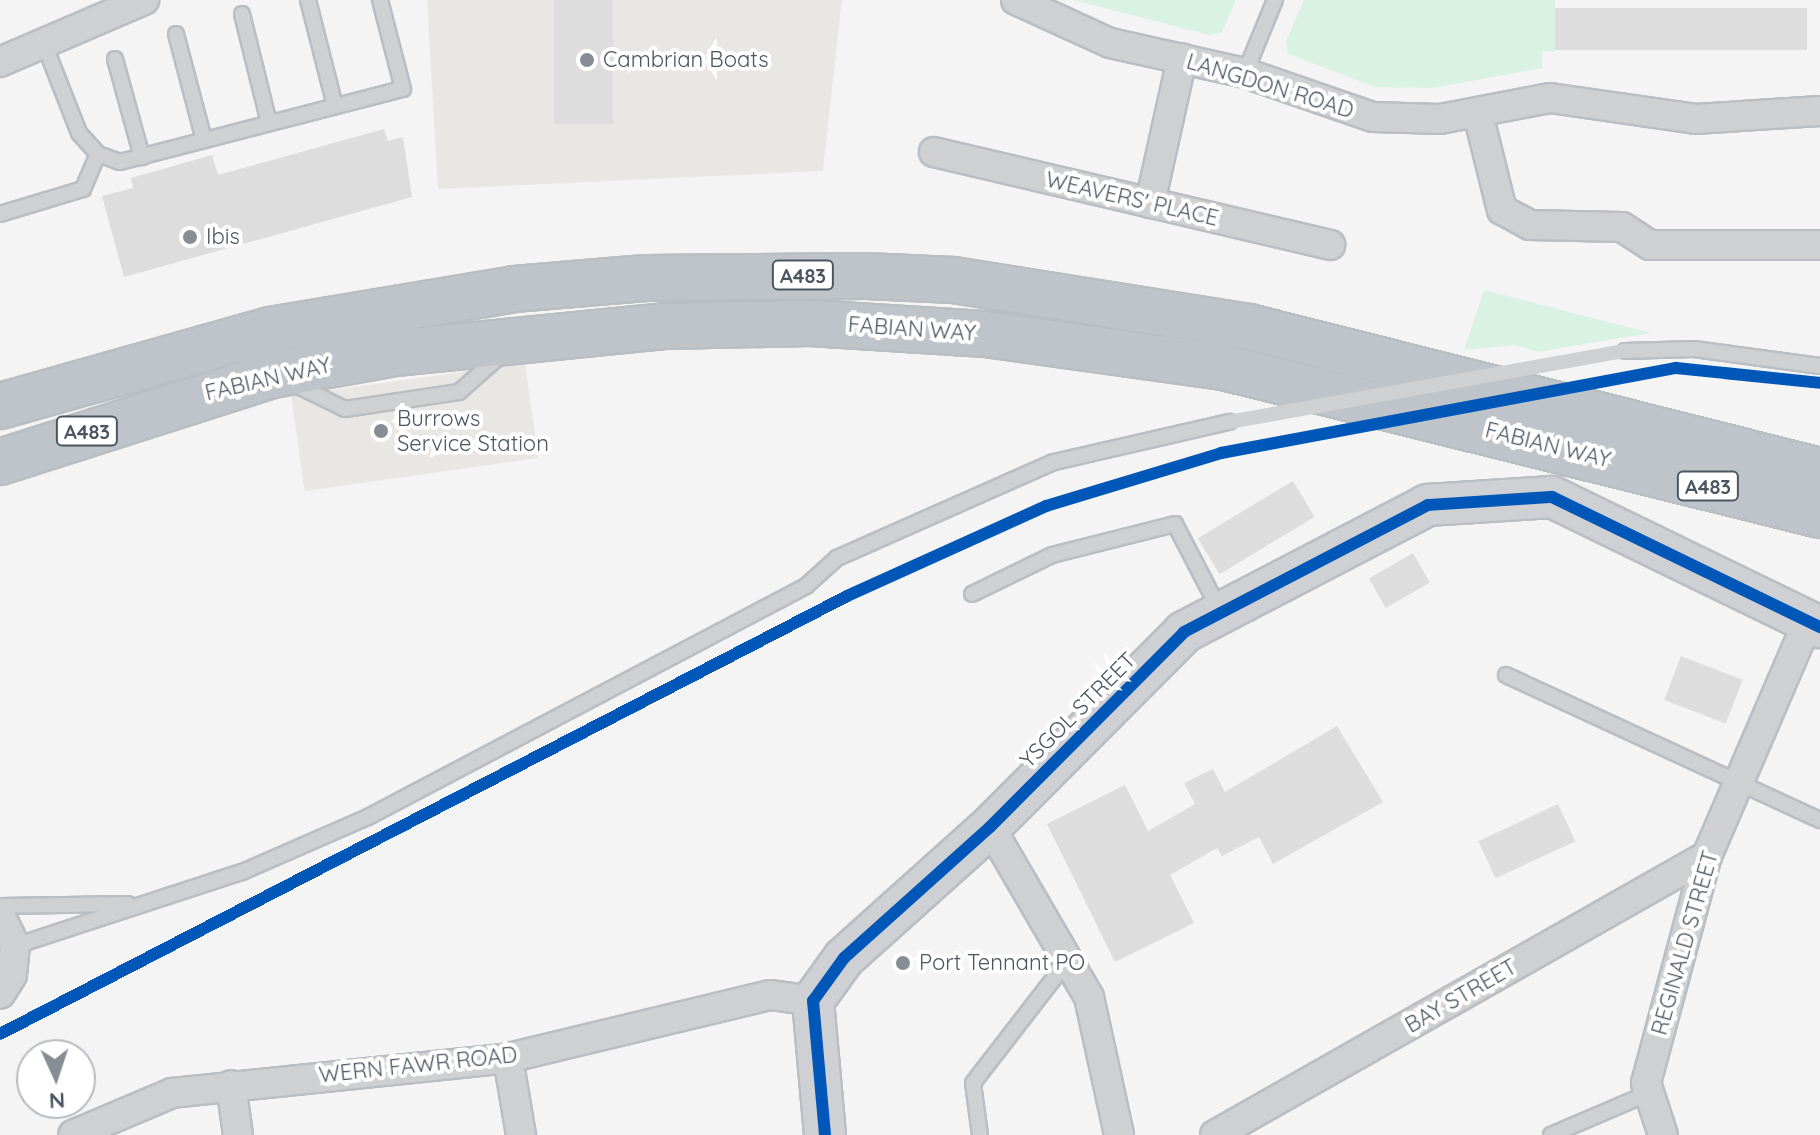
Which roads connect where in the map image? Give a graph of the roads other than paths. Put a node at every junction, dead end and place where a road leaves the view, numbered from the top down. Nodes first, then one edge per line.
1 (144, 0) edge
2 (308, 0) edge
3 (380, 0) edge
4 (1016, 0) edge
5 (1275, 0) edge
6 (242, 14) dead end
7 (176, 34) dead end
8 (43, 41) junction
9 (115, 59) dead end
10 (1182, 59) junction
11 (0, 62) edge
12 (1245, 73) junction
13 (335, 106) junction
14 (1820, 111) edge
15 (1478, 114) junction
16 (269, 123) junction
17 (204, 140) junction
18 (934, 152) dead end
19 (98, 154) junction
20 (142, 157) junction
21 (1150, 203) junction
22 (0, 214) edge
23 (1330, 245) dead end
24 (1820, 245) edge
25 (1820, 366) edge
26 (0, 406) edge
27 (0, 462) edge
28 (1820, 471) edge
29 (1820, 515) edge
30 (972, 594) dead end
31 (1221, 613) junction
32 (1814, 624) edge
33 (1506, 675) dead end
34 (1739, 781) junction
35 (1820, 820) edge
36 (990, 827) junction
37 (1707, 856) junction
38 (137, 904) junction
39 (0, 906) edge
40 (0, 915) edge
41 (15, 946) junction
42 (1068, 960) junction
43 (0, 994) edge
44 (813, 1001) junction
45 (508, 1058) junction
46 (231, 1085) junction
47 (1649, 1093) junction
48 (1251, 1126) edge
49 (73, 1135) edge
50 (238, 1135) edge
51 (521, 1135) edge
52 (825, 1135) edge
53 (980, 1135) edge
54 (1119, 1135) edge
55 (1215, 1135) edge
56 (1551, 1135) edge
57 (1663, 1135) edge

1 - 8 street
2 - 13 lane
3 - 13 lane
4 - 10 street, LANGDON ROAD
5 - 12 lane
6 - 16 lane
7 - 17 lane
8 - 11 street
8 - 19 lane
9 - 20 lane
10 - 12 street, LANGDON ROAD
10 - 21 street
12 - 15 street, LANGDON ROAD
13 - 16 lane
14 - 15 street, LANGDON ROAD
15 - 24 street
16 - 17 lane
17 - 20 lane
18 - 21 street, WEAVERS' PLACE
19 - 20 lane
19 - 22 lane
21 - 23 street, WEAVERS' PLACE
25 - 38 lane, bridge
26 - 28 highway, FABIAN WAY / A483
27 - 29 highway, FABIAN WAY / A483
30 - 31 lane
31 - 32 street, YSGOL STREET
31 - 36 street, YSGOL STREET
32 - 34 street, REGINALD STREET
33 - 34 lane
34 - 35 lane
34 - 37 street, REGINALD STREET
36 - 42 street
36 - 44 street, YSGOL STREET
37 - 47 street, REGINALD STREET
37 - 48 street, BAY STREET
38 - 39 lane
38 - 41 lane
40 - 41 street
41 - 43 street
42 - 53 lane
42 - 54 street
44 - 45 street, WERN FAWR ROAD
44 - 52 street
45 - 46 street, WERN FAWR ROAD
45 - 51 street
46 - 49 street, WERN FAWR ROAD
46 - 50 street
47 - 56 lane
47 - 57 street, REGINALD STREET
48 - 55 street, BAY STREET

